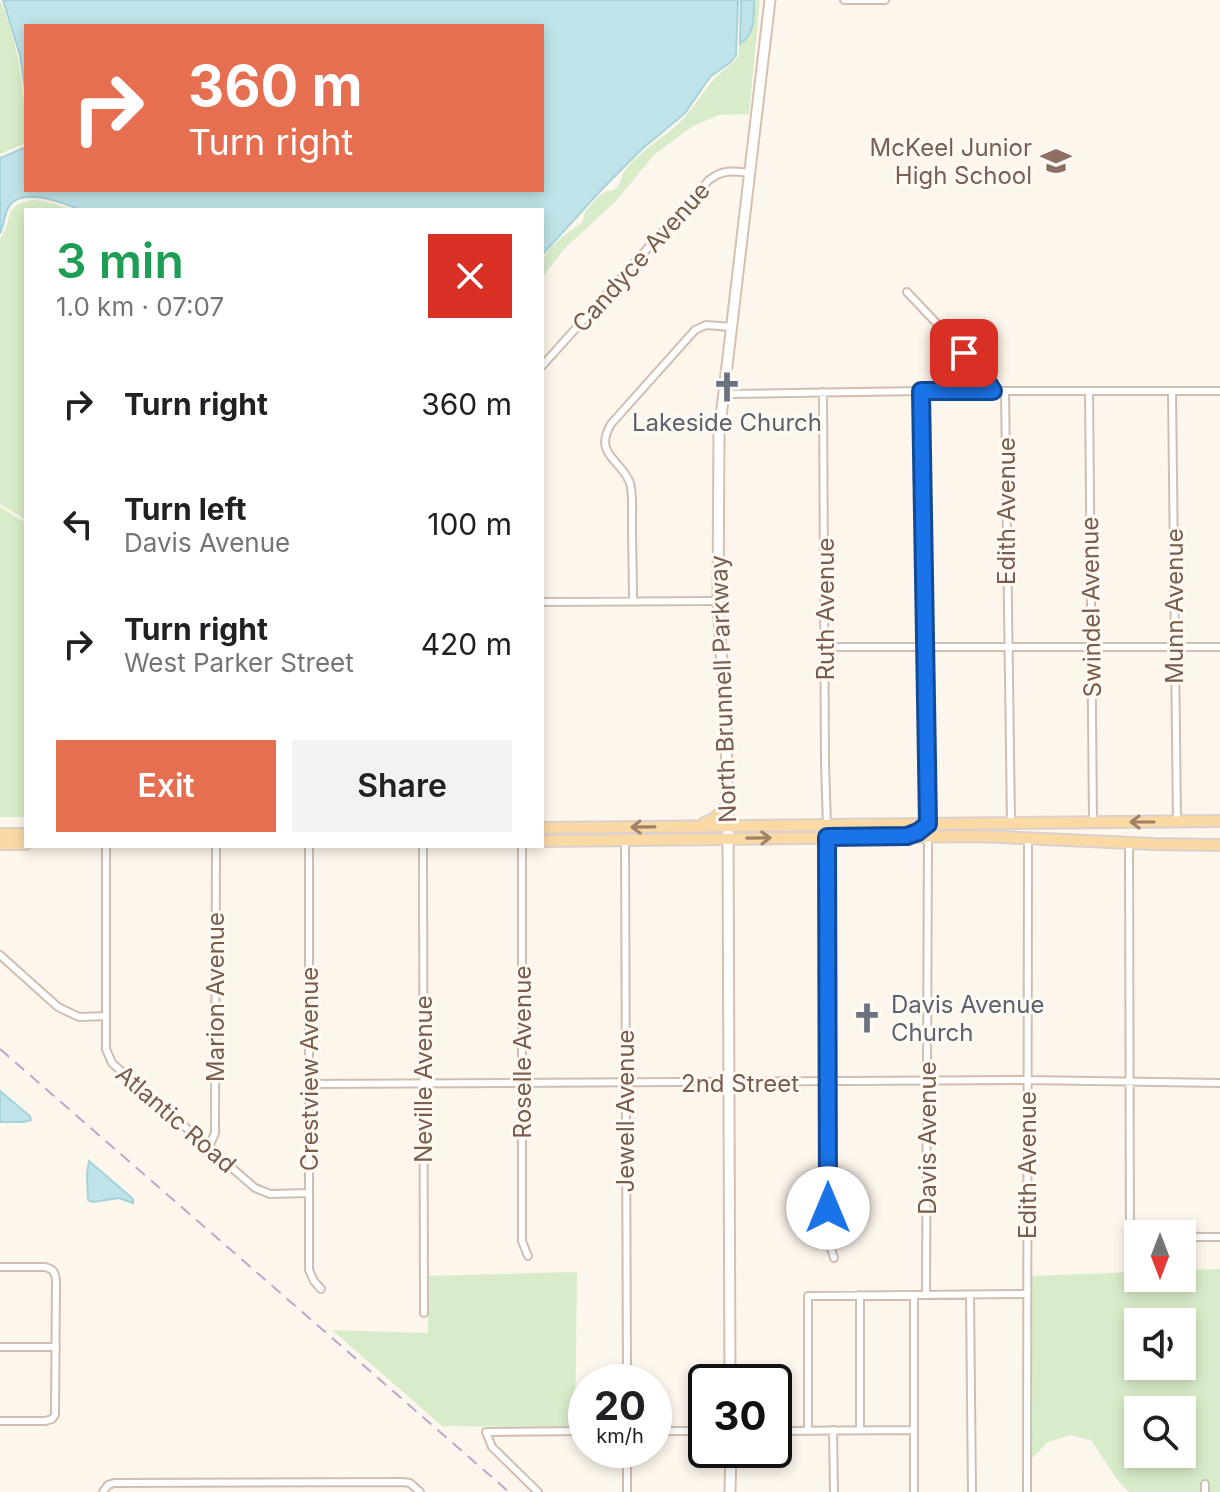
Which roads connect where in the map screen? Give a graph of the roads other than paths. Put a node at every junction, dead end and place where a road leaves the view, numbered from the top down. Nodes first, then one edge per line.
1 (770, 0) edge
2 (844, 0) edge
3 (885, 0) edge
4 (750, 173) junction
5 (907, 292) dead end
6 (732, 327) junction
7 (544, 364) edge
8 (921, 391) junction
9 (993, 391) junction
10 (1005, 391) junction
11 (1089, 391) junction
12 (1172, 391) junction
13 (1220, 391) edge
14 (823, 392) junction
15 (724, 394) junction
16 (633, 601) junction
17 (718, 601) junction
18 (544, 602) edge
19 (1008, 646) junction
20 (825, 647) junction
21 (925, 647) junction
22 (1091, 647) junction
23 (1174, 647) junction
24 (1220, 647) edge
25 (728, 805) junction
26 (1177, 821) junction
27 (1220, 821) edge
28 (1093, 822) junction
29 (1011, 823) junction
30 (728, 825) junction
31 (827, 825) junction
32 (698, 826) junction
33 (545, 829) edge
34 (928, 830) junction
35 (0, 834) edge
36 (24, 834) edge
37 (827, 837) junction
38 (1028, 837) junction
39 (728, 839) junction
40 (625, 840) junction
41 (544, 841) edge
42 (1129, 843) junction
43 (0, 844) edge
44 (24, 844) edge
45 (1220, 845) edge
46 (106, 848) edge
47 (216, 848) edge
48 (309, 848) edge
49 (423, 848) edge
50 (522, 848) edge
51 (0, 955) edge
52 (106, 1016) junction
53 (927, 1080) junction
54 (1027, 1080) junction
55 (1129, 1081) junction
56 (423, 1083) junction
57 (729, 1083) junction
58 (828, 1083) junction
59 (1220, 1083) edge
60 (308, 1084) junction
61 (522, 1084) junction
62 (625, 1084) junction
63 (209, 1147) junction
64 (309, 1193) junction
65 (1130, 1220) edge
66 (1196, 1237) edge
67 (1220, 1237) edge
68 (528, 1256) dead end
69 (834, 1258) dead end
70 (0, 1267) edge
71 (321, 1289) dead end
72 (1027, 1294) junction
73 (860, 1295) junction
74 (926, 1295) junction
75 (970, 1295) junction
76 (914, 1296) junction
77 (424, 1313) dead end
78 (0, 1347) edge
79 (56, 1347) junction
80 (627, 1364) edge
81 (730, 1364) edge
82 (0, 1421) edge
83 (792, 1430) edge
84 (808, 1430) junction
85 (833, 1430) junction
86 (860, 1430) junction
87 (913, 1430) junction
88 (568, 1431) edge
89 (627, 1468) edge
90 (731, 1468) edge
91 (375, 1482) junction
92 (103, 1492) edge
93 (374, 1492) edge
94 (420, 1492) edge
95 (538, 1492) edge
96 (627, 1492) edge
97 (730, 1492) edge
98 (834, 1492) edge
99 (914, 1492) edge
100 (972, 1492) edge
101 (1027, 1492) edge

1 - 4 street, North Brunnell Parkway
2 - 3 street
4 - 6 street, North Brunnell Parkway
4 - 7 street, Candyce Avenue
5 - 9 street
6 - 15 street, North Brunnell Parkway
6 - 16 street
8 - 9 street
8 - 14 street
8 - 21 street, Davis Avenue
9 - 10 street
10 - 11 street
10 - 19 street, Edith Avenue
11 - 12 street
11 - 22 street, Swindel Avenue
12 - 13 street
12 - 23 street, Munn Avenue
14 - 15 street
14 - 20 street, Ruth Avenue
15 - 17 street, North Brunnell Parkway
16 - 17 street
16 - 18 street
17 - 25 street, North Brunnell Parkway
19 - 21 street
19 - 22 street
19 - 29 street, Edith Avenue
20 - 21 street
20 - 31 street, Ruth Avenue
21 - 34 street, Davis Avenue
22 - 23 street
22 - 28 street, Swindel Avenue
23 - 24 street
23 - 26 street, Munn Avenue
25 - 30 street, North Brunnell Parkway
25 - 32 main road
26 - 27 main road
26 -> 28 main road
28 - 29 main road
29 - 34 main road
30 - 31 main road
30 - 32 main road
30 - 39 street, North Brunnell Parkway
31 - 34 main road
32 -> 33 main road
34 - 37 main road
34 - 38 main road
34 - 53 street, Davis Avenue
35 - 36 main road
39 -> 37 main road
37 - 58 street
38 - 42 main road
38 - 54 street, Edith Avenue
39 - 40 main road
39 - 57 street, North Brunnell Parkway
40 - 41 main road
40 - 62 street, Jewell Avenue
42 - 45 main road
42 - 55 street
43 - 44 main road
46 - 52 street, Atlantic Road
47 - 63 street, Marion Avenue
48 - 60 street, Crestview Avenue
49 - 56 street, Neville Avenue
50 - 61 street, Roselle Avenue
51 - 52 street
52 - 63 street, Atlantic Road
53 - 54 street, 2nd Street
53 - 58 street, 2nd Street
53 - 74 street, Davis Avenue
54 - 55 street, 2nd Street
54 - 72 street, Edith Avenue
55 - 59 street, 2nd Street
55 - 65 street
56 - 60 street, 2nd Street
56 - 61 street, 2nd Street
56 - 77 street, Neville Avenue
57 - 58 street, 2nd Street
57 - 62 street, 2nd Street
57 - 81 street, North Brunnell Parkway
58 - 69 street
60 - 64 street, Crestview Avenue
61 - 62 street, 2nd Street
61 - 68 street, Roselle Avenue
62 - 80 street, Jewell Avenue
63 - 64 street, Atlantic Road
64 - 71 street, Crestview Avenue
66 - 67 street
70 - 79 street
72 - 75 street
72 - 101 street, Edith Avenue
73 - 76 street
73 - 84 street
73 - 86 street
74 - 75 street
74 - 76 street
75 - 100 street
76 - 87 street
78 - 79 street
79 - 82 street
83 - 84 street
84 - 85 street
85 - 86 street
85 - 98 street
86 - 87 street
87 - 99 street
88 - 95 street
89 - 96 street
90 - 97 street
91 - 92 street
91 - 93 street
91 - 94 street

